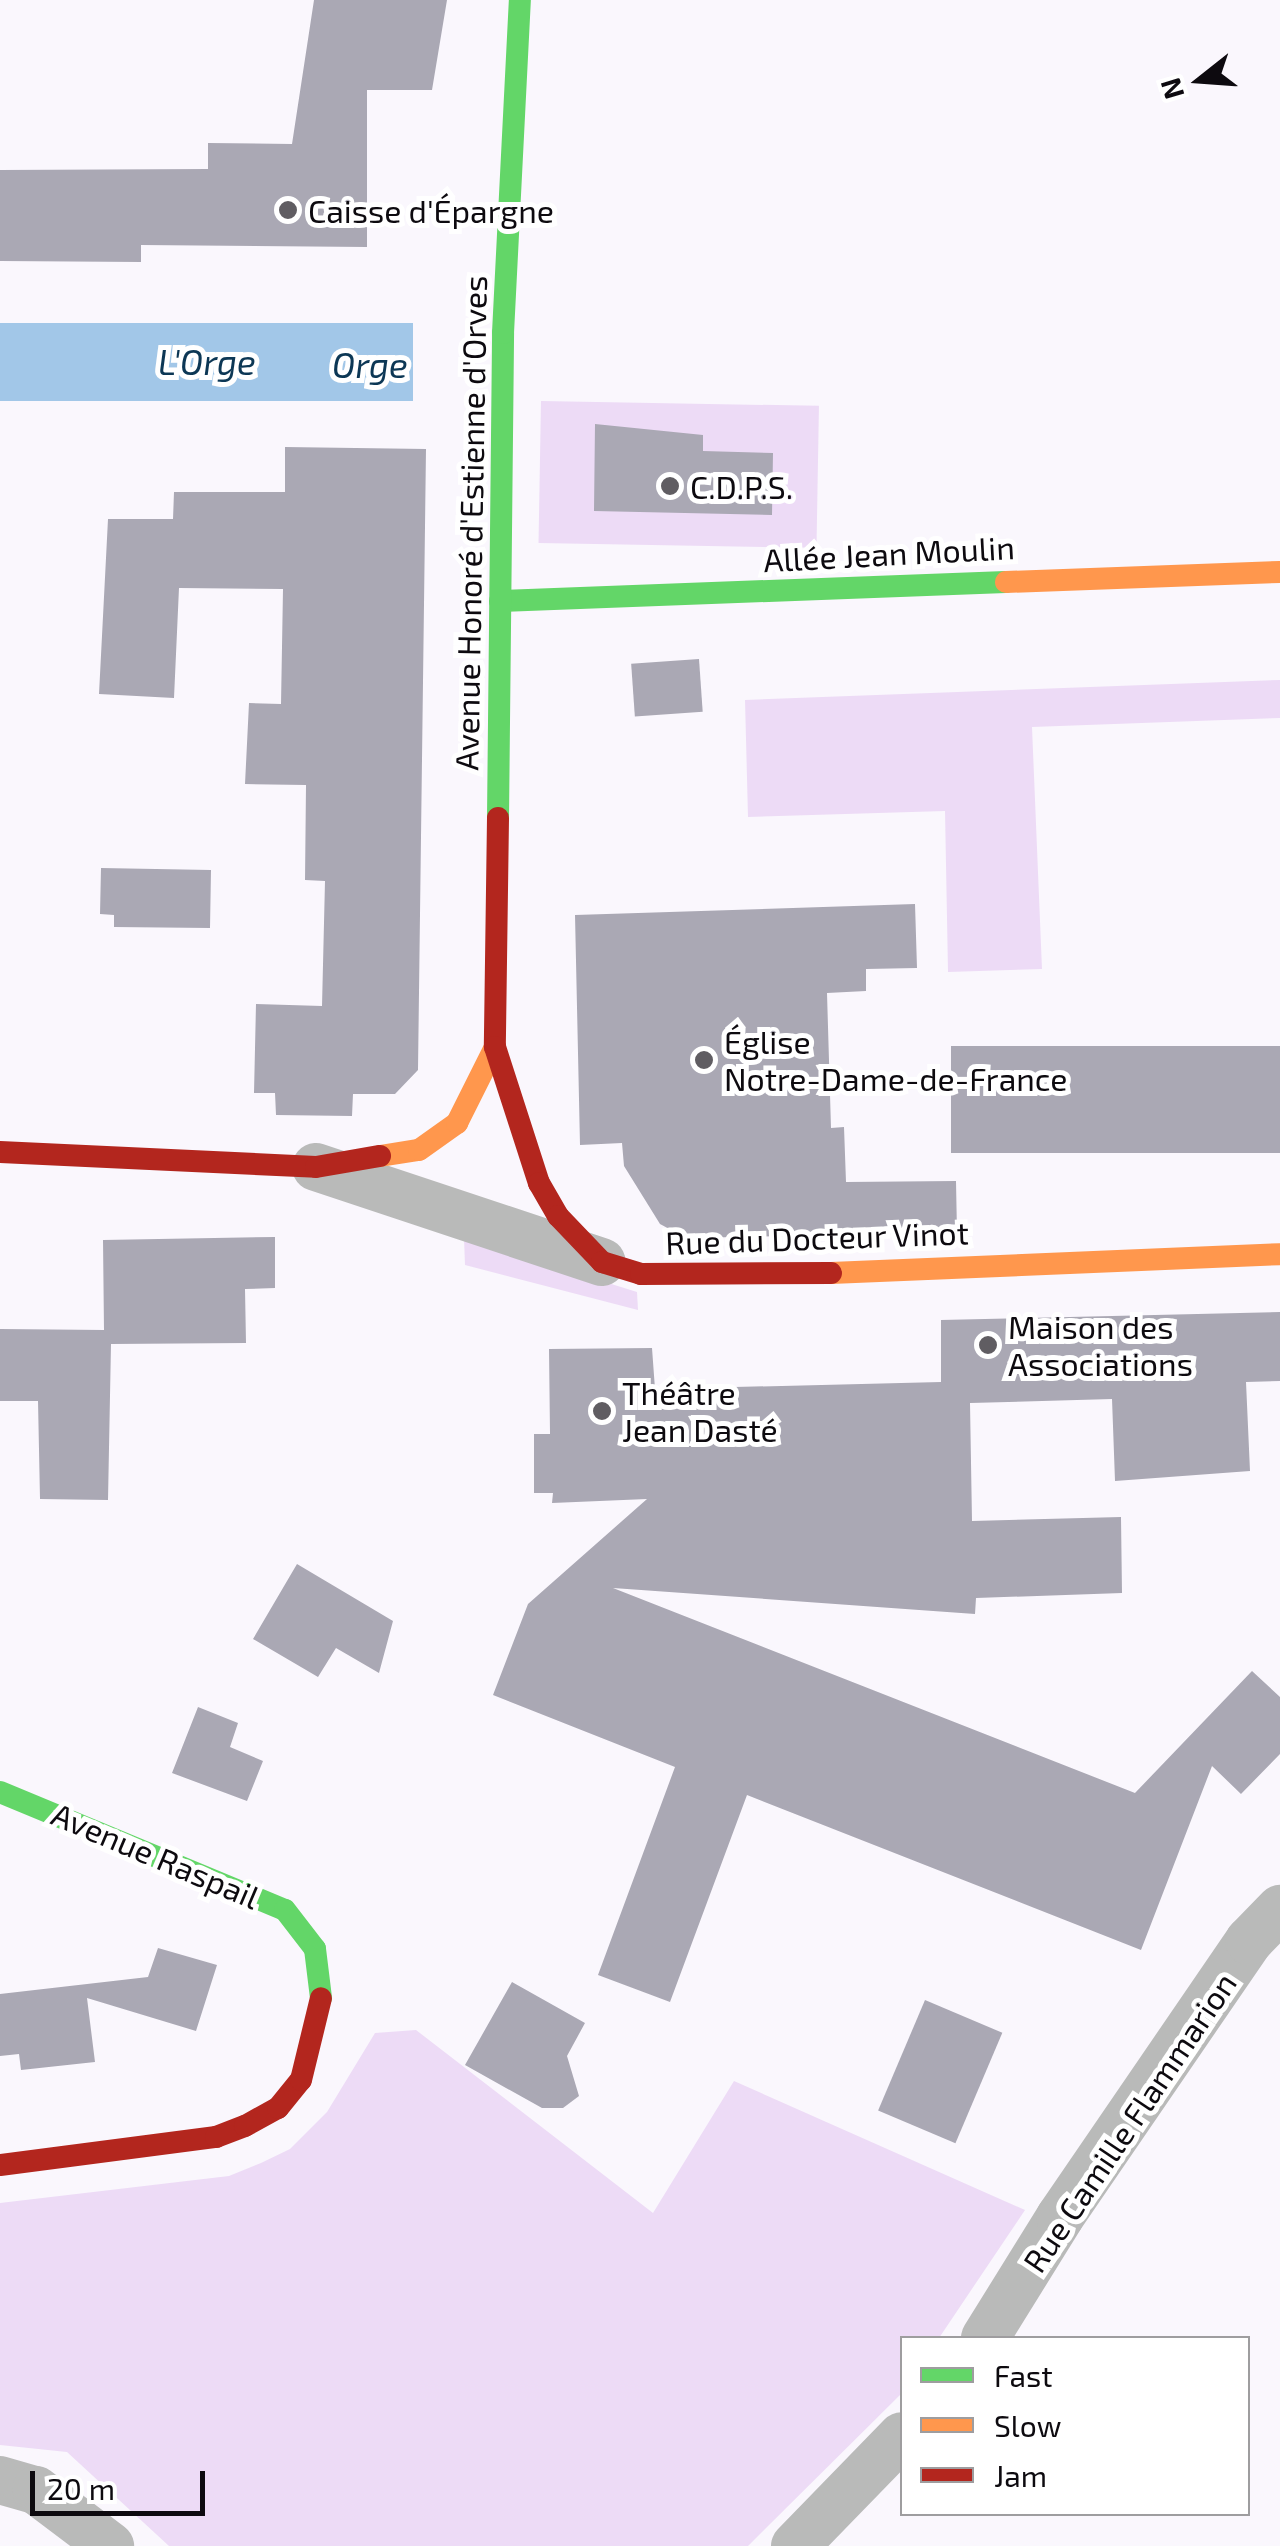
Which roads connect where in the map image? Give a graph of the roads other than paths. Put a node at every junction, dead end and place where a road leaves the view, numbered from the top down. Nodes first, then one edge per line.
1 (520, 0) edge
2 (1280, 572) edge
3 (500, 601) junction
4 (495, 1047) junction
5 (0, 1152) edge
6 (316, 1167) junction
7 (1280, 1254) edge
8 (602, 1262) junction
9 (0, 1792) edge
10 (1280, 1909) edge
11 (0, 2165) edge
12 (986, 2336) edge
13 (900, 2438) edge
14 (0, 2480) edge
15 (110, 2546) edge
16 (795, 2546) edge

1 - 3 street, Avenue Honoré d'Estienne d'Orves
2 - 3 street, Allée Jean Moulin
3 - 4 street, Avenue Honoré d'Estienne d'Orves
4 - 6 street
4 - 8 street
5 - 6 street
6 - 8 street
7 - 8 street, Rue du Docteur Vinot
9 - 11 street, Avenue Raspail
10 - 12 street, Rue Camille Flammarion
13 - 16 street
14 - 15 street

